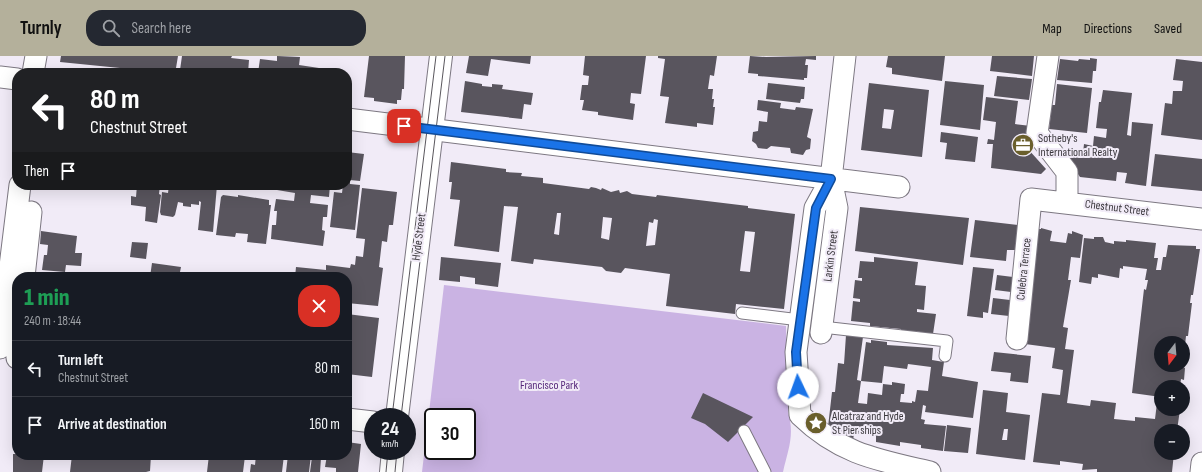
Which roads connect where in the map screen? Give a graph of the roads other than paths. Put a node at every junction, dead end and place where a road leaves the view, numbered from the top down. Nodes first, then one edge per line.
1 (36, 56) edge
2 (441, 56) edge
3 (845, 56) edge
4 (1048, 56) edge
5 (35, 68) edge
6 (0, 77) edge
7 (12, 78) edge
8 (352, 120) edge
9 (432, 129) junction
10 (831, 179) junction
11 (899, 186) dead end
12 (19, 190) edge
13 (34, 190) edge
14 (1031, 199) joint
15 (1068, 202) junction
16 (1202, 219) edge
17 (25, 272) edge
18 (742, 313) dead end
19 (800, 320) junction
20 (821, 330) joint
21 (1017, 339) dead end
22 (0, 348) edge
23 (945, 356) dead end
24 (398, 408) edge
25 (352, 420) edge
26 (364, 421) edge
27 (744, 431) dead end
28 (392, 460) edge
29 (1202, 463) edge
30 (390, 472) edge
31 (765, 472) edge
32 (930, 472) edge
33 (1201, 472) edge

1 - 5 street
2 - 9 street, Hyde Street
3 - 10 street, Larkin Street
4 - 15 street
6 - 7 street
8 - 9 street
9 - 10 street
9 - 24 street, Hyde Street
10 - 11 street
10 - 19 street, Larkin Street
10 - 20 street, Larkin Street
12 - 22 street
13 - 17 street
14 - 15 street, Chestnut Street
14 - 21 street, Culebra Terrace
15 - 16 street, Chestnut Street
18 - 19 lane
19 - 32 street, Larkin Street
20 - 23 lane
25 - 26 street
27 - 31 lane
28 - 30 street
29 - 33 street

